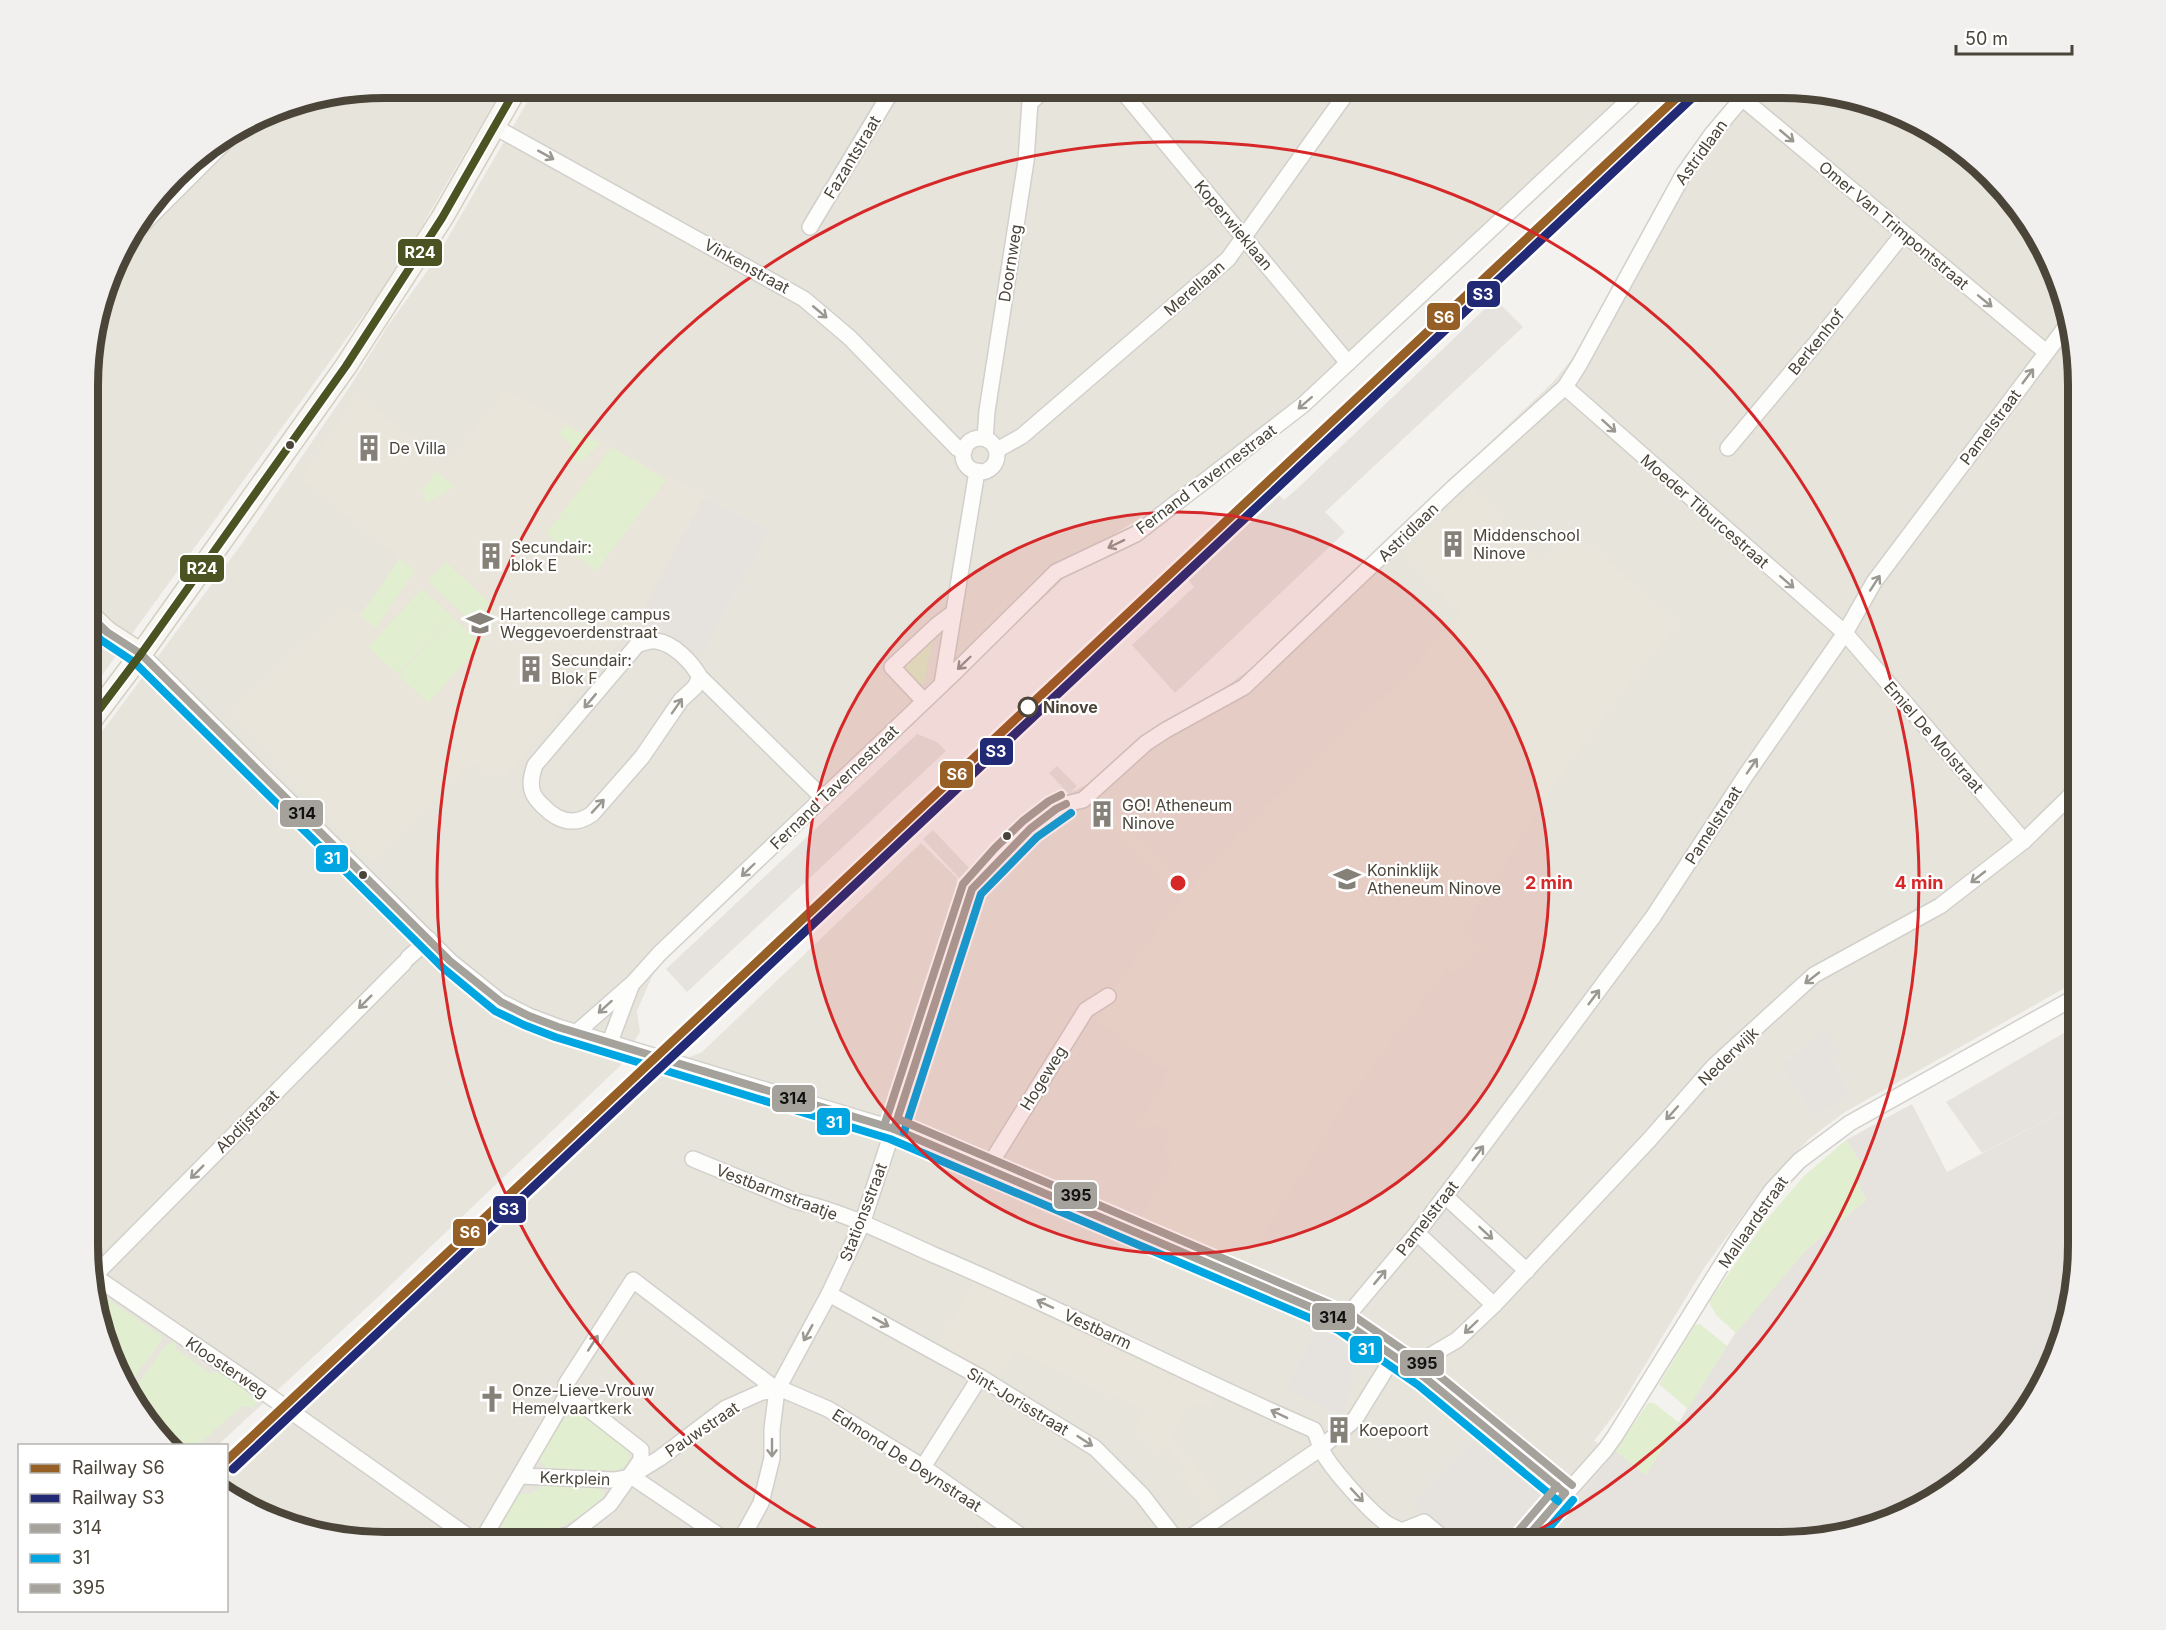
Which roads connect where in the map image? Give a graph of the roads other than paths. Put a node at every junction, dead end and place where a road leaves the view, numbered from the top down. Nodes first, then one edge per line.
1 (512, 97) edge
2 (888, 97) edge
3 (1031, 97) edge
4 (1127, 97) edge
5 (1344, 97) edge
6 (1632, 97) edge
7 (1744, 97) edge
8 (1751, 97) edge
9 (495, 127) junction
10 (210, 157) edge
11 (157, 210) edge
12 (810, 226) dead end
13 (1903, 234) junction
14 (1244, 236) junction
15 (2063, 330) edge
16 (2046, 352) junction
17 (1348, 363) junction
18 (1565, 387) junction
19 (985, 439) junction
20 (1728, 448) dead end
21 (997, 450) junction
22 (964, 451) junction
23 (977, 471) junction
24 (953, 613) junction
25 (98, 624) edge
26 (1845, 633) junction
27 (141, 654) junction
28 (700, 677) junction
29 (942, 684) junction
30 (924, 701) junction
31 (98, 711) edge
32 (823, 798) junction
33 (2068, 798) edge
34 (2024, 841) junction
35 (972, 889) joint
36 (429, 939) junction
37 (633, 982) junction
38 (1108, 996) dead end
39 (2068, 1001) edge
40 (577, 1032) junction
41 (610, 1042) junction
42 (894, 1129) junction
43 (693, 1159) dead end
44 (987, 1169) junction
45 (1445, 1196) junction
46 (862, 1224) junction
47 (1416, 1233) junction
48 (1527, 1271) junction
49 (99, 1272) edge
50 (100, 1283) edge
51 (829, 1294) junction
52 (1494, 1305) junction
53 (1343, 1322) junction
54 (1394, 1356) junction
55 (1409, 1368) junction
56 (980, 1377) junction
57 (777, 1390) junction
58 (568, 1393) junction
59 (1345, 1428) dead end
60 (1327, 1443) junction
61 (924, 1467) junction
62 (522, 1476) junction
63 (630, 1476) junction
64 (1565, 1493) junction
65 (462, 1532) edge
66 (487, 1532) edge
67 (574, 1532) edge
68 (714, 1532) edge
69 (745, 1532) edge
70 (1016, 1532) edge
71 (1171, 1532) edge
72 (1196, 1532) edge
73 (1436, 1532) edge
74 (1531, 1532) edge

1 - 9 main road
2 - 12 street, Fazantstraat
3 - 19 street, Doornweg
4 - 14 street, Koperwieklaan
5 - 14 street, Merellaan
6 - 17 street, Fernand Tavernestraat
7 - 18 street, Astridlaan
8 -> 13 street, Omer Van Trimpontstraat
9 -> 22 street, Vinkenstraat
9 - 27 main road
10 - 11 street
13 -> 16 street, Omer Van Trimpontstraat
13 - 20 street, Berkenhof
14 - 17 street, Koperwieklaan
14 - 21 street, Merellaan
15 - 16 street, Pamelstraat
26 -> 16 street, Pamelstraat
17 -> 29 street, Fernand Tavernestraat
18 -> 26 street, Moeder Tiburcestraat
18 - 35 street, Astridlaan
19 - 21 street
19 - 22 street
21 - 23 street
22 - 23 street
23 - 24 street
24 - 29 street
24 - 30 street
25 - 27 main road
26 - 34 street, Emiel De Molstraat
45 -> 26 street, Pamelstraat
27 - 31 main road
27 - 36 street
28 -> 28 street
28 - 32 street
29 - 30 street, Fernand Tavernestraat
30 - 32 street, Fernand Tavernestraat
32 -> 37 street, Fernand Tavernestraat
33 - 34 street, Nederwijk
34 -> 48 street, Nederwijk
35 - 42 street, Stationsstraat
36 - 40 street
36 -> 49 street, Abdijstraat
37 -> 40 street, Fernand Tavernestraat
37 - 41 street, Fernand Tavernestraat
38 - 44 street, Hogeweg
39 - 64 street, Mallaardstraat
40 - 41 street
41 - 42 street
42 - 44 street
42 - 46 street, Stationsstraat
43 - 46 street, Vestbarmstraatje
44 - 53 street
45 - 47 street, Pamelstraat
45 -> 48 street
46 - 51 street, Stationsstraat
60 -> 46 street, Vestbarm
47 - 52 street
53 -> 47 street, Pamelstraat
48 - 52 street, Nederwijk
50 - 65 street, Kloosterweg
51 -> 56 street, Sint-Jorisstraat
51 -> 57 street, Stationsstraat
52 -> 55 street, Nederwijk
53 - 54 street
54 - 55 street
54 - 59 street
55 - 64 street
56 - 61 street
56 -> 71 street, Sint-Jorisstraat
58 -> 57 street
57 - 61 street, Edmond De Deynstraat
57 - 63 street, Pauwstraat
57 -> 69 street
58 - 62 street, Kerkplein
58 - 63 street, Kerkplein
60 - 72 street
60 -> 73 street, Vestbarm
61 - 70 street, Edmond De Deynstraat
62 - 63 street, Kerkplein
62 - 66 street, Kerkplein
63 - 67 street, Kerkplein
63 - 68 street
64 - 74 street, Mallaardstraat

